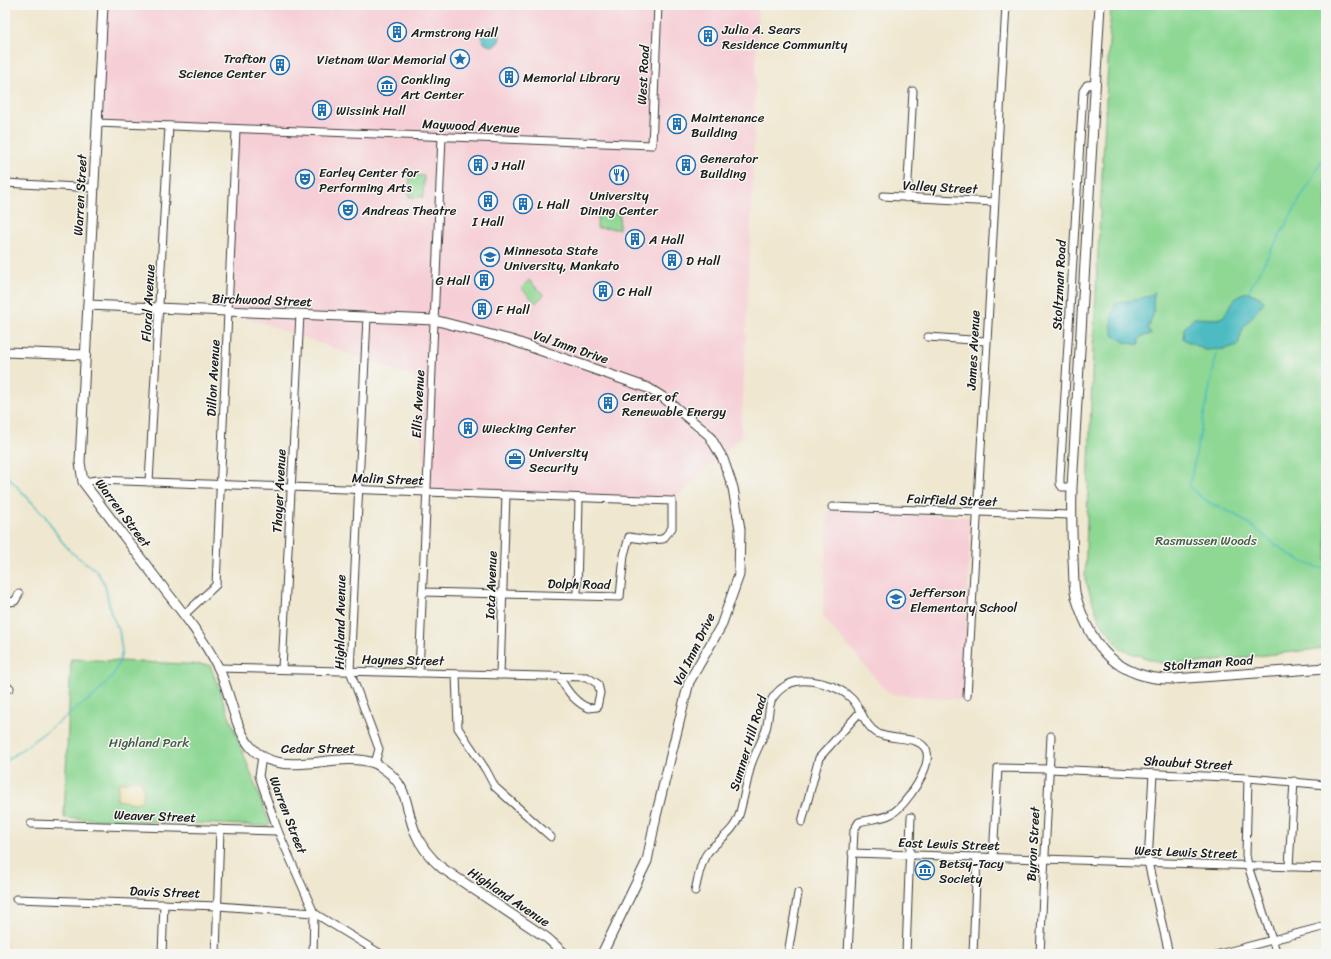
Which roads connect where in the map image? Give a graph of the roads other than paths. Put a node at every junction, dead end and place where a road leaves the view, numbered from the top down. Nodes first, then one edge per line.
1 (103, 5) edge
2 (658, 5) edge
3 (1006, 5) edge
4 (1100, 5) edge
5 (913, 92) dead end
6 (97, 123) junction
7 (169, 126) junction
8 (236, 129) junction
9 (442, 136) junction
10 (652, 145) joint
11 (5, 183) edge
12 (94, 188) junction
13 (883, 196) dead end
14 (907, 198) junction
15 (994, 202) junction
16 (88, 305) junction
17 (160, 308) junction
18 (228, 311) junction
19 (300, 314) junction
20 (367, 317) junction
21 (434, 320) junction
22 (928, 337) dead end
23 (986, 341) junction
24 (5, 352) edge
25 (85, 355) junction
26 (83, 482) junction
27 (149, 482) junction
28 (220, 484) junction
29 (291, 487) junction
30 (358, 490) junction
31 (427, 492) junction
32 (506, 495) junction
33 (579, 498) junction
34 (832, 507) dead end
35 (976, 513) junction
36 (1071, 515) junction
37 (672, 521) joint
38 (422, 592) junction
39 (19, 594) dead end
40 (503, 595) junction
41 (577, 595) junction
42 (5, 603) edge
43 (184, 615) junction
44 (218, 668) junction
45 (1326, 668) edge
46 (282, 669) junction
47 (350, 671) junction
48 (419, 673) junction
49 (456, 674) junction
50 (500, 675) junction
51 (559, 676) junction
52 (967, 696) dead end
53 (860, 712) junction
54 (1051, 736) dead end
55 (262, 757) junction
56 (375, 763) junction
57 (1049, 768) junction
58 (1153, 774) junction
59 (1248, 778) junction
60 (1294, 781) junction
61 (1326, 785) edge
62 (911, 817) dead end
63 (802, 822) dead end
64 (31, 824) dead end
65 (220, 829) junction
66 (278, 831) junction
67 (551, 837) dead end
68 (852, 853) junction
69 (909, 855) junction
70 (977, 857) junction
71 (993, 858) junction
72 (1044, 859) junction
73 (1148, 862) junction
74 (1248, 866) junction
75 (1289, 867) junction
76 (1326, 868) edge
77 (695, 891) dead end
78 (798, 893) dead end
79 (16, 898) dead end
80 (164, 904) junction
81 (218, 906) junction
82 (314, 913) junction
83 (1326, 926) edge
84 (1273, 939) junction
85 (162, 954) edge
86 (216, 954) edge
87 (313, 954) edge
88 (381, 954) edge
89 (565, 954) edge
90 (602, 954) edge
91 (788, 954) edge
92 (848, 954) edge
93 (906, 954) edge
94 (973, 954) edge
95 (1040, 954) edge
96 (1169, 954) edge
97 (1219, 954) edge
98 (1278, 954) edge

1 - 6 street, Warren Street
2 - 10 street, West Road
3 - 15 street, James Avenue
4 - 36 street, Stoltzman Road
5 - 14 street
6 - 7 street, Maywood Avenue
6 - 12 street, Warren Street
7 - 8 street, Maywood Avenue
7 - 17 street, Floral Avenue
8 - 9 street, Maywood Avenue
8 - 18 street, Dillon Avenue
9 - 10 street, Maywood Avenue
9 - 21 street, Ellis Avenue
11 - 12 street
12 - 16 street, Warren Street
13 - 14 street, Valley Street
14 - 15 street, Valley Street
15 - 23 street, James Avenue
16 - 17 street, Birchwood Street
16 - 25 street, Warren Street
17 - 18 street, Birchwood Street
17 - 27 street, Floral Avenue
18 - 19 street, Birchwood Street
18 - 28 street, Dillon Avenue
19 - 20 street, Birchwood Street
19 - 29 street, Thayer Avenue
20 - 21 street, Birchwood Street
20 - 30 street, Highland Avenue
21 - 31 street, Ellis Avenue
21 - 90 street, Val Imm Drive
22 - 23 street
23 - 35 street, James Avenue
24 - 25 street
25 - 26 street, Warren Street
26 - 27 street, Malin Street
26 - 43 street, Warren Street
27 - 28 street, Malin Street
28 - 29 street, Malin Street
28 - 43 street, Dillon Avenue
29 - 30 street, Malin Street
29 - 46 street, Thayer Avenue
30 - 31 street, Malin Street
30 - 47 street, Highland Avenue
31 - 32 street, Malin Street
31 - 38 street, Ellis Avenue
32 - 33 street, Malin Street
32 - 40 street, Iota Avenue
33 - 37 street, Malin Street
33 - 41 street
34 - 35 street, Fairfield Street
35 - 36 street, Fairfield Street
35 - 52 street, James Avenue
36 - 45 street, Stoltzman Road
37 - 41 street, Dolph Road
38 - 40 street, Dolph Road
38 - 48 street, Ellis Avenue
39 - 42 street
40 - 41 street, Dolph Road
40 - 50 street, Iota Avenue
43 - 44 street, Warren Street
44 - 46 street, Haynes Street
44 - 55 street, Warren Street
46 - 47 street, Haynes Street
47 - 48 street, Haynes Street
47 - 56 street, Highland Avenue
48 - 49 street, Haynes Street
49 - 50 street, Haynes Street
49 - 67 street
50 - 51 street, Haynes Street
51 - 51 street, Haynes Street
53 - 63 street
53 - 68 street, Sumner Hill Road
53 - 77 street, Sumner Hill Road
54 - 57 street, Byron Street
55 - 56 street, Cedar Street
55 - 66 street, Warren Street
56 - 89 street, Highland Avenue
57 - 58 street, Shaubut Street
57 - 71 street, Shaubut Street
57 - 72 street, Byron Street
58 - 59 street, Shaubut Street
58 - 73 street
59 - 60 street, Shaubut Street
59 - 74 street
60 - 61 street, Shaubut Street
60 - 75 street
62 - 69 street
64 - 65 street, Weaver Street
65 - 66 street, Weaver Street
65 - 81 street
66 - 82 street, Warren Street
68 - 69 street, East Lewis Street
68 - 92 street
69 - 70 street, East Lewis Street
69 - 93 street
70 - 71 street, East Lewis Street
70 - 94 street
71 - 72 street, East Lewis Street
72 - 73 street, West Lewis Street
72 - 95 street, Byron Street
73 - 74 street, West Lewis Street
73 - 96 street
74 - 75 street, West Lewis Street
74 - 84 street
75 - 76 street, West Lewis Street
78 - 91 street
79 - 80 street, Davis Street
80 - 81 street, Davis Street
80 - 85 street
81 - 82 street, Davis Street
81 - 86 street
82 - 87 street
82 - 88 street
83 - 84 street
84 - 97 street
84 - 98 street

